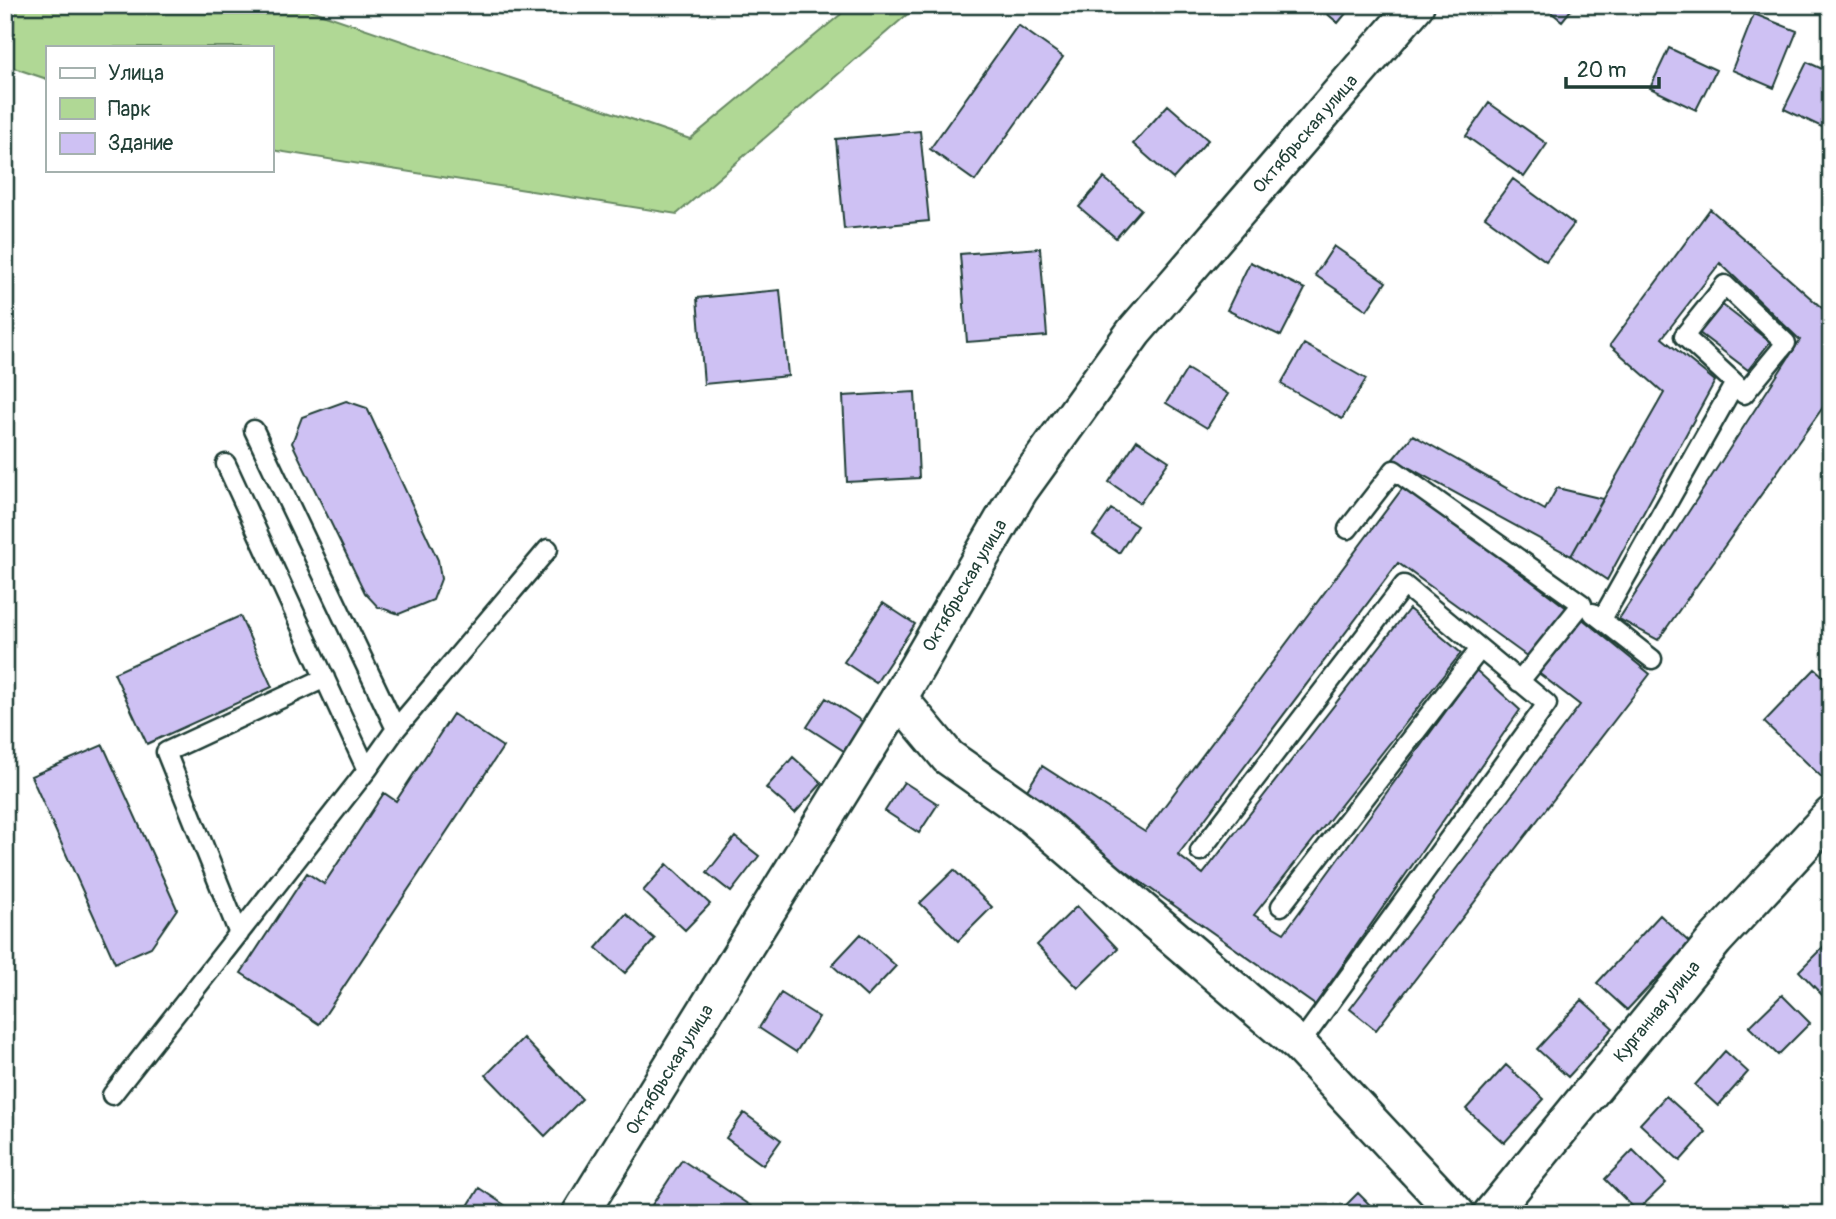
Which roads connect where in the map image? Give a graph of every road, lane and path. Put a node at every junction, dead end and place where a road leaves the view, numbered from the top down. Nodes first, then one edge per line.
1 (1416, 5) edge
2 (1735, 383) junction
3 (254, 430) dead end
4 (226, 464) dead end
5 (1348, 529) dead end
6 (548, 549) dead end
7 (1582, 604) junction
8 (1602, 619) junction
9 (1480, 649) junction
10 (1652, 659) dead end
11 (325, 678) junction
12 (1519, 682) junction
13 (899, 698) junction
14 (396, 729) junction
15 (367, 770) junction
16 (1831, 815) edge
17 (1200, 851) dead end
18 (1281, 906) dead end
19 (239, 934) junction
20 (1299, 1045) junction
21 (112, 1095) dead end
22 (580, 1214) edge
23 (1457, 1214) edge
24 (1491, 1214) edge

1 - 13 street, Октябрьская улица
2 - 2 lane
2 - 8 lane
3 - 14 lane
4 - 11 lane
5 - 7 lane
6 - 14 lane
7 - 8 lane
7 - 12 lane
8 - 10 lane
9 - 12 lane
9 - 17 lane
9 - 18 lane
11 - 15 lane
11 - 19 lane
12 - 20 lane
13 - 20 street
13 - 22 street, Октябрьская улица
14 - 15 lane
15 - 19 lane
16 - 24 street, Курганная улица
19 - 21 lane
20 - 23 street

